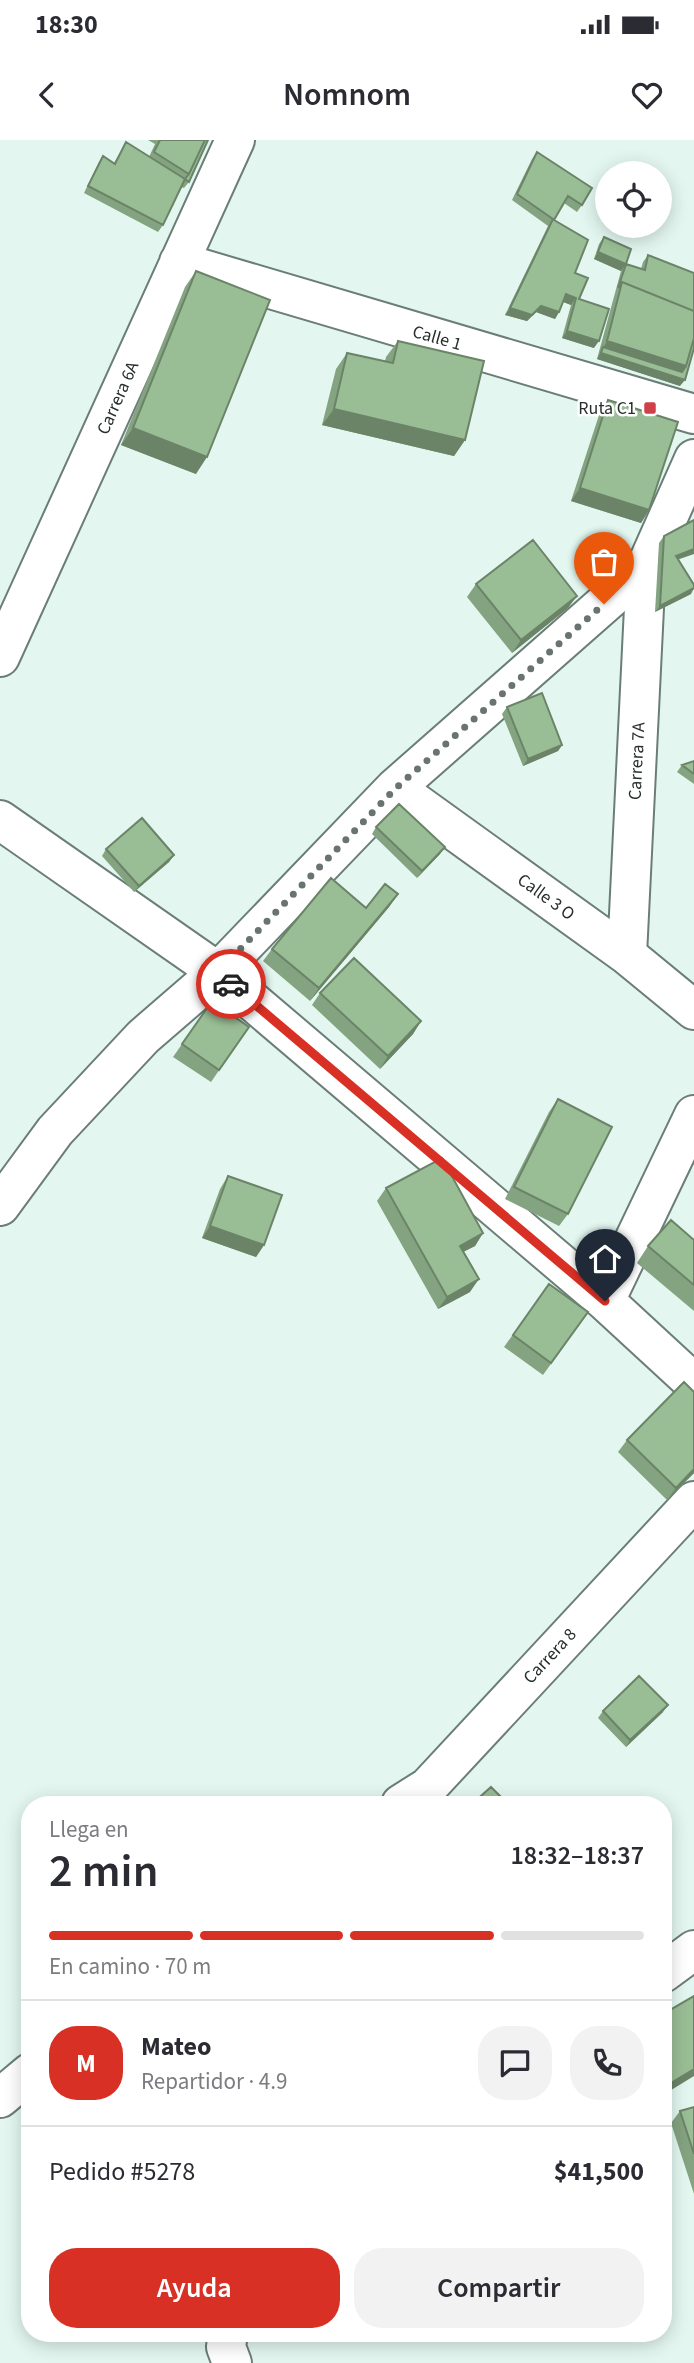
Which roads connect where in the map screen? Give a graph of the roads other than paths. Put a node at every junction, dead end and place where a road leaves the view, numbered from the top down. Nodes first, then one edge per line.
1 (235, 140) edge
2 (179, 262) junction
3 (694, 414) edge
4 (694, 459) edge
5 (646, 567) junction
6 (0, 657) edge
7 (396, 788) junction
8 (0, 820) edge
9 (627, 955) junction
10 (218, 972) junction
11 (694, 1010) edge
12 (694, 1115) edge
13 (0, 1206) edge
14 (605, 1301) junction
15 (694, 1383) edge
16 (694, 1501) edge
17 (414, 1796) edge
18 (694, 1950) edge
19 (672, 1966) edge
20 (21, 2080) edge
21 (0, 2098) edge
22 (227, 2342) edge
23 (232, 2363) edge

1 - 2 street, Carrera 6A
2 - 3 street, Calle 1
2 - 6 street, Carrera 6A
4 - 5 street
5 - 7 street
5 - 9 street, Carrera 7A
7 - 9 street, Calle 3 O
7 - 10 street
8 - 10 street
9 - 11 street, Calle 3 O
10 - 13 street
10 - 14 street
12 - 14 street
14 - 15 street
16 - 17 street, Carrera 8
18 - 19 street
20 - 21 street
22 - 23 street

